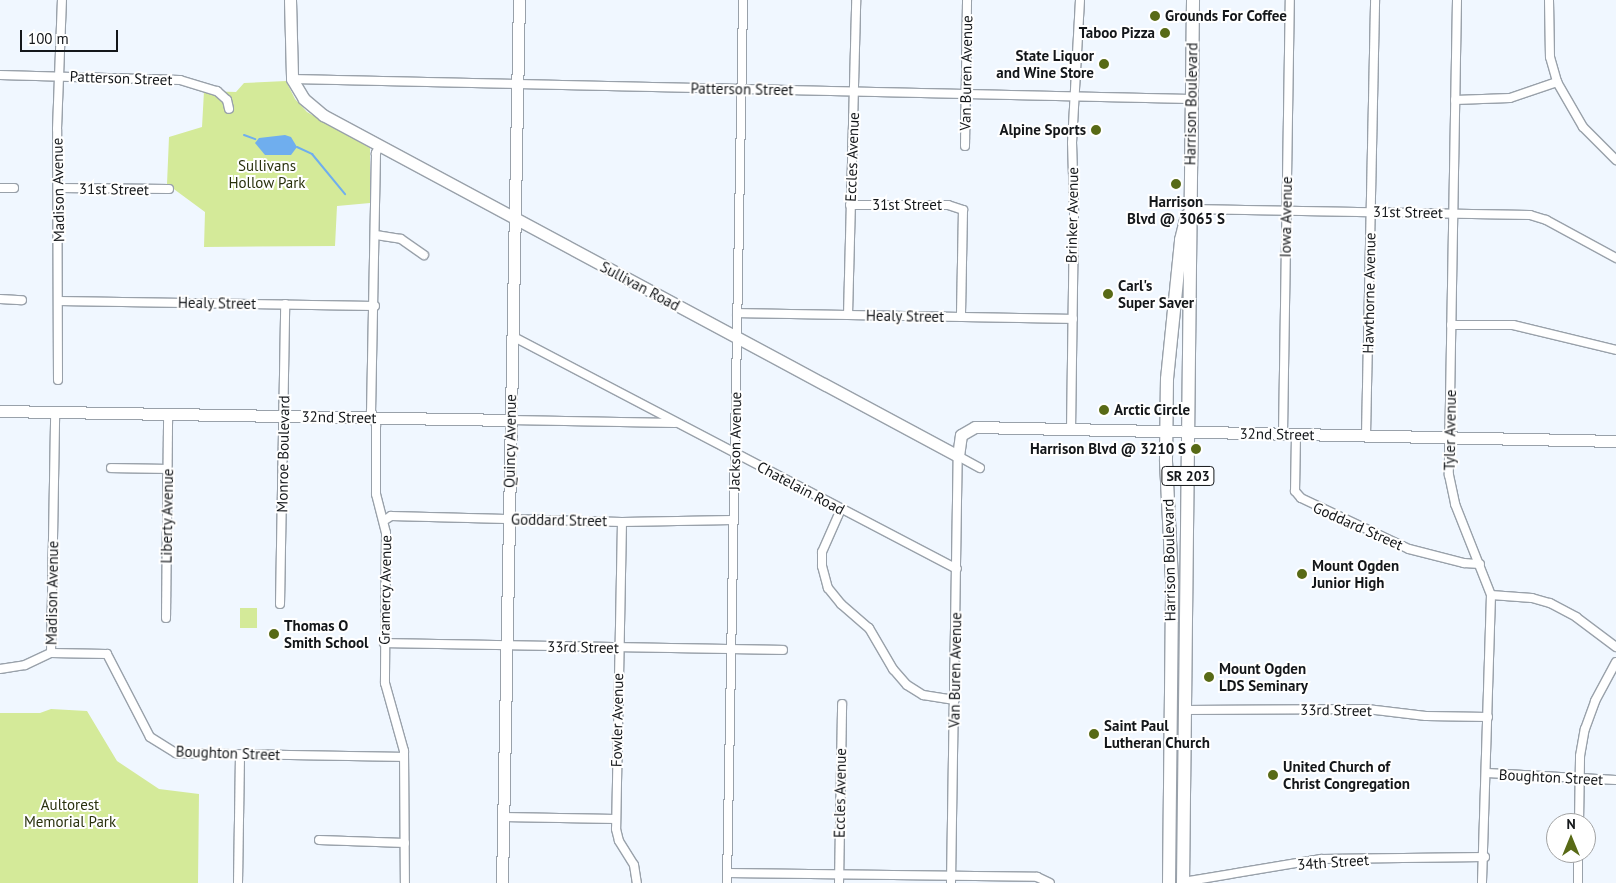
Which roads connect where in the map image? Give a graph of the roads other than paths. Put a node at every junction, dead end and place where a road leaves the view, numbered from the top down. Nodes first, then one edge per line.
1 (62, 0) edge
2 (290, 0) edge
3 (519, 0) edge
4 (742, 0) edge
5 (856, 0) edge
6 (967, 0) edge
7 (1080, 0) edge
8 (1193, 0) edge
9 (1290, 0) edge
10 (1375, 0) edge
11 (1457, 0) edge
12 (1549, 0) edge
13 (0, 75) edge
14 (59, 76) junction
15 (292, 79) junction
16 (1557, 82) junction
17 (516, 84) junction
18 (741, 89) junction
19 (854, 91) junction
20 (966, 94) junction
21 (1077, 96) junction
22 (1191, 99) junction
23 (1455, 100) junction
24 (229, 109) dead end
25 (965, 146) dead end
26 (378, 147) junction
27 (1616, 160) edge
28 (0, 188) edge
29 (14, 188) dead end
30 (58, 188) junction
31 (168, 189) dead end
32 (850, 206) junction
33 (1190, 209) junction
34 (1286, 210) junction
35 (1371, 211) junction
36 (1453, 213) junction
37 (514, 219) junction
38 (376, 235) junction
39 (424, 255) dead end
40 (1616, 258) edge
41 (0, 299) edge
42 (22, 300) dead end
43 (59, 300) junction
44 (285, 304) junction
45 (375, 306) junction
46 (737, 313) junction
47 (848, 314) junction
48 (960, 317) junction
49 (1073, 319) junction
50 (1451, 325) junction
51 (512, 336) junction
52 (736, 337) junction
53 (1616, 350) edge
54 (58, 380) dead end
55 (0, 411) edge
56 (55, 412) junction
57 (168, 414) junction
58 (283, 416) junction
59 (373, 418) junction
60 (510, 420) junction
61 (679, 423) junction
62 (1071, 431) junction
63 (1166, 432) junction
64 (1189, 433) junction
65 (1283, 434) junction
66 (1296, 435) junction
67 (1366, 435) junction
68 (1450, 437) junction
69 (1616, 441) edge
70 (734, 453) junction
71 (958, 456) junction
72 (111, 468) dead end
73 (980, 468) dead end
74 (167, 469) junction
75 (841, 509) junction
76 (508, 519) junction
77 (385, 520) junction
78 (733, 520) junction
79 (622, 522) junction
80 (1480, 564) junction
81 (957, 570) junction
82 (1491, 595) junction
83 (280, 604) dead end
84 (166, 618) dead end
85 (384, 643) junction
86 (506, 645) junction
87 (618, 647) junction
88 (1616, 647) edge
89 (731, 649) junction
90 (783, 650) dead end
91 (51, 653) junction
92 (1616, 664) edge
93 (0, 669) edge
94 (955, 700) junction
95 (842, 704) dead end
96 (1184, 710) junction
97 (1488, 717) junction
98 (240, 755) junction
99 (404, 757) junction
100 (1487, 773) junction
101 (1580, 778) junction
102 (1616, 780) edge
103 (1579, 813) edge
104 (503, 817) junction
105 (616, 819) junction
106 (319, 840) dead end
107 (405, 843) junction
108 (1485, 857) junction
109 (1578, 863) edge
110 (727, 873) junction
111 (839, 879) edge
112 (951, 880) edge
113 (1183, 882) edge
114 (238, 883) edge
115 (405, 883) edge
116 (502, 883) edge
117 (636, 883) edge
118 (727, 883) edge
119 (1050, 883) edge
120 (1168, 883) edge
121 (1482, 883) edge
122 (1578, 883) edge

1 - 14 street, Madison Avenue
2 - 15 street
3 - 17 street, Quincy Avenue
4 - 18 street, Jackson Avenue
5 - 19 street, Eccles Avenue
6 - 20 street, Van Buren Avenue
7 - 21 street, Brinker Avenue
8 - 22 main road, Harrison Boulevard / SR 203
9 - 34 street, Iowa Avenue
10 - 35 street, Hawthorne Avenue
11 - 23 street, Tyler Avenue
12 - 16 street
13 - 14 street, Patterson Street
14 - 24 street, Patterson Street
14 - 30 street, Madison Avenue
15 - 17 street, Patterson Street
15 - 26 street, Sullivan Road
16 - 23 street
16 - 27 street
17 - 18 street, Patterson Street
17 - 37 street, Quincy Avenue
18 - 19 street, Patterson Street
18 - 46 street, Jackson Avenue
19 - 20 street, Patterson Street
19 - 32 street, Eccles Avenue
20 - 21 street, Patterson Street
20 - 25 street, Van Buren Avenue
21 - 22 street, Patterson Street
21 - 49 street, Brinker Avenue
22 - 33 main road, Harrison Boulevard / SR 203
23 - 36 street, Tyler Avenue
26 - 37 street, Sullivan Road
26 - 38 street, Gramercy Avenue
28 - 29 street
30 - 31 street, 31st Street
30 - 43 street, Madison Avenue
32 - 47 street, Eccles Avenue
32 - 48 street, 31st Street
33 - 34 street, 31st Street
33 - 63 main road, Harrison Boulevard / SR 203
33 - 64 main road, Harrison Boulevard / SR 203
34 - 35 street, 31st Street
34 - 65 street, Iowa Avenue
35 - 36 street, 31st Street
35 - 67 street, Hawthorne Avenue
36 - 40 street, 31st Street
36 - 50 street, Tyler Avenue
37 - 51 street, Quincy Avenue
37 - 52 street, Sullivan Road
38 - 39 street
38 - 45 street, Gramercy Avenue
41 - 42 street
43 - 44 street, Healy Street
43 - 54 street, Madison Avenue
44 - 45 street, Healy Street
44 - 58 street, Monroe Boulevard
45 - 59 street, Gramercy Avenue
46 - 47 street, Healy Street
46 - 52 street, Jackson Avenue
47 - 48 street, Healy Street
48 - 49 street, Healy Street
49 - 62 street, Brinker Avenue
50 - 53 street
50 - 68 street, Tyler Avenue
51 - 60 street, Quincy Avenue
51 - 61 street, Chatelain Road
52 - 70 street, Jackson Avenue
52 - 71 street, Sullivan Road
55 - 56 street, 32nd Street
56 - 57 street, 32nd Street
56 - 91 street, Madison Avenue
57 - 58 street, 32nd Street
57 - 74 street, Liberty Avenue
58 - 59 street, 32nd Street
58 - 83 street, Monroe Boulevard
59 - 60 street, 32nd Street
59 - 77 street, Gramercy Avenue
60 - 61 street, 32nd Street
60 - 76 street, Quincy Avenue
61 - 70 street, Chatelain Road
62 - 63 street, 32nd Street
62 - 71 street, 32nd Street
63 - 64 street, 32nd Street
63 - 120 main road, Harrison Boulevard / SR 203
64 - 65 street, 32nd Street
64 - 96 main road, Harrison Boulevard / SR 203
65 - 66 street, 32nd Street
66 - 67 street, 32nd Street
66 - 80 street, Goddard Street
67 - 68 street, 32nd Street
68 - 69 street, 32nd Street
68 - 80 street, Tyler Avenue
70 - 75 street, Chatelain Road
70 - 78 street, Jackson Avenue
71 - 73 street, Sullivan Road
71 - 81 street, Van Buren Avenue
72 - 74 street
74 - 84 street, Liberty Avenue
75 - 81 street, Chatelain Road
75 - 94 street
76 - 77 street, Goddard Street
76 - 79 street, Goddard Street
76 - 86 street, Quincy Avenue
77 - 85 street, Gramercy Avenue
78 - 79 street, Goddard Street
78 - 89 street, Jackson Avenue
79 - 87 street, Fowler Avenue
80 - 82 street, Tyler Avenue
81 - 94 street, Van Buren Avenue
82 - 88 street
82 - 97 street, Tyler Avenue
85 - 86 street, 33rd Street
85 - 99 street, Gramercy Avenue
86 - 87 street, 33rd Street
86 - 104 street, Quincy Avenue
87 - 89 street, 33rd Street
87 - 105 street, Fowler Avenue
89 - 90 street, 33rd Street
89 - 110 street, Jackson Avenue
91 - 93 street
91 - 98 street, Boughton Street
92 - 101 street
94 - 112 street, Van Buren Avenue
95 - 111 street, Eccles Avenue
96 - 97 street, 33rd Street
96 - 113 main road, Harrison Boulevard / SR 203
97 - 100 street, Tyler Avenue
98 - 99 street, Boughton Street
98 - 114 street
99 - 107 street, Gramercy Avenue
100 - 101 street, Boughton Street
100 - 108 street, Tyler Avenue
101 - 102 street, Boughton Street
101 - 103 street
104 - 105 street
104 - 116 street, Quincy Avenue
105 - 117 street, Fowler Avenue
106 - 107 street
107 - 115 street, Gramercy Avenue
108 - 113 street, 34th Street
108 - 121 street, Tyler Avenue
109 - 122 street
110 - 111 street
110 - 118 street, Jackson Avenue
111 - 112 street
112 - 119 street

